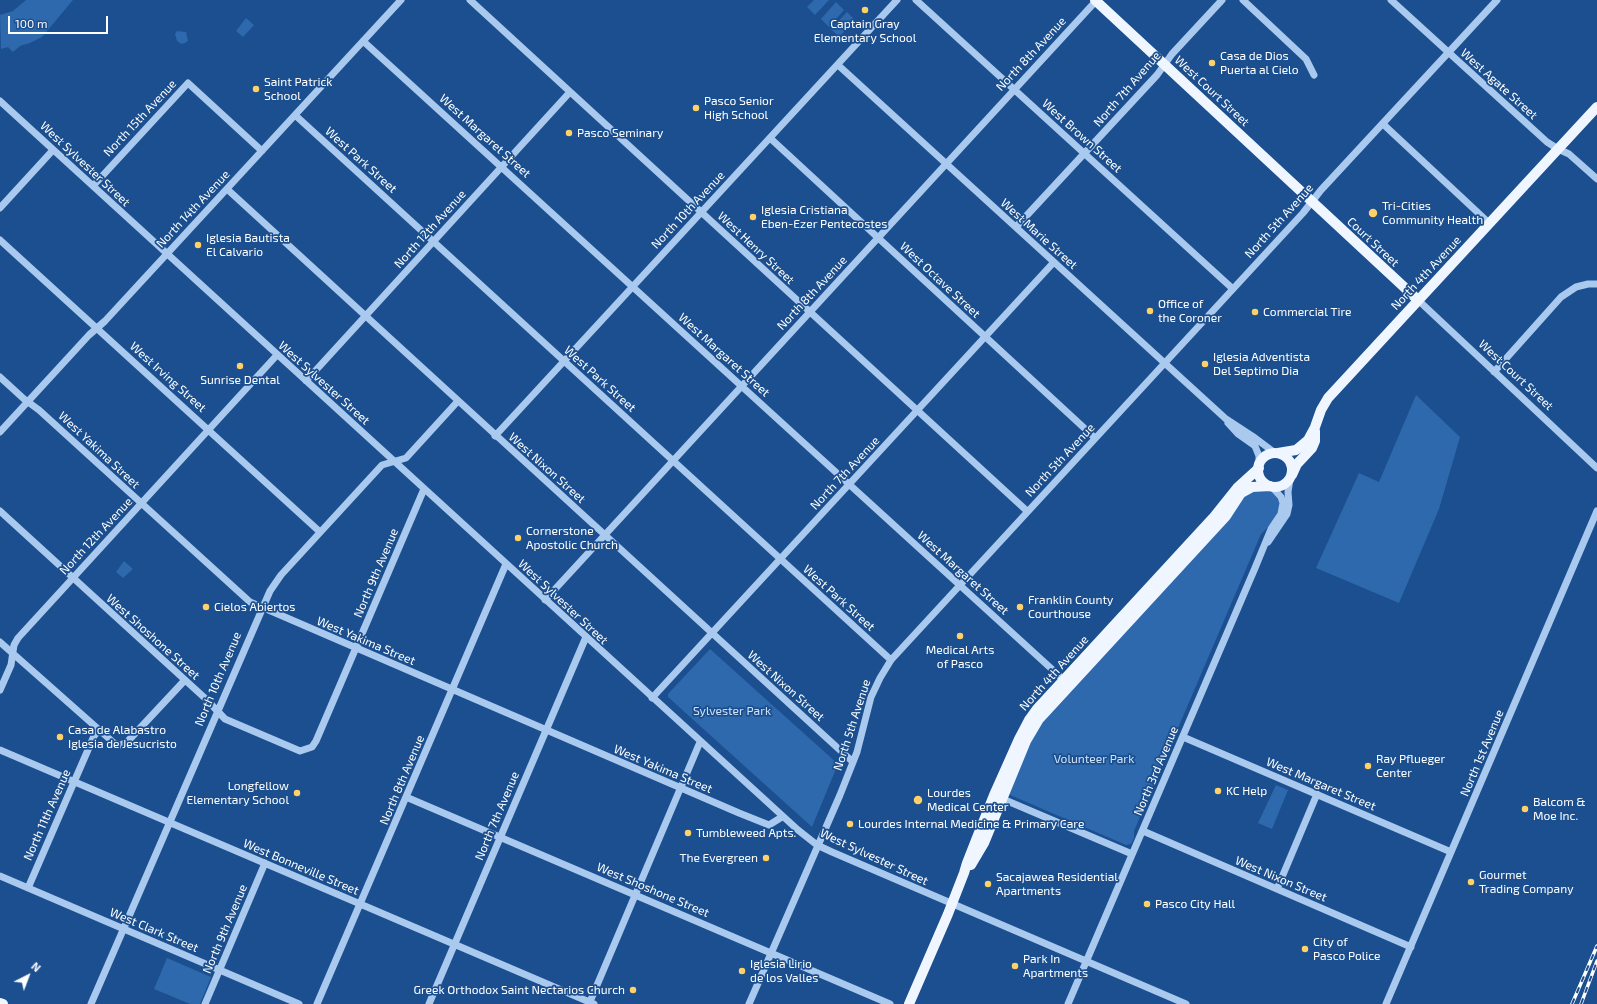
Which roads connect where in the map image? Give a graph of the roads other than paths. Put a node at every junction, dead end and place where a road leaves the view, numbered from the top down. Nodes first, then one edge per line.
1 (401, 0) edge
2 (470, 0) edge
3 (897, 0) edge
4 (916, 0) edge
5 (1095, 0) edge
6 (1222, 0) edge
7 (1242, 0) edge
8 (1391, 0) edge
9 (1497, 0) edge
10 (363, 40) junction
11 (1448, 53) junction
12 (1164, 64) junction
13 (838, 65) junction
14 (1314, 75) dead end
15 (1014, 90) junction
16 (570, 92) junction
17 (0, 101) edge
18 (1597, 107) edge
19 (295, 115) junction
20 (1383, 124) junction
21 (770, 138) junction
22 (1558, 149) junction
23 (53, 150) junction
24 (262, 151) junction
25 (1084, 153) junction
26 (946, 164) junction
27 (502, 167) junction
28 (1597, 179) edge
29 (92, 186) junction
30 (227, 189) junction
31 (1312, 202) junction
32 (0, 208) edge
33 (701, 212) junction
34 (1490, 223) junction
35 (1016, 227) junction
36 (878, 238) junction
37 (0, 240) edge
38 (434, 242) junction
39 (167, 254) junction
40 (1054, 262) junction
41 (1597, 284) edge
42 (633, 287) junction
43 (1233, 289) junction
44 (1418, 300) junction
45 (810, 312) junction
46 (366, 316) junction
47 (97, 328) junction
48 (985, 337) junction
49 (278, 355) junction
50 (564, 361) junction
51 (1164, 363) junction
52 (1494, 372) junction
53 (0, 377) edge
54 (306, 382) junction
55 (741, 386) junction
56 (458, 401) junction
57 (28, 402) junction
58 (917, 410) junction
59 (1226, 420) junction
60 (1315, 427) junction
61 (209, 430) junction
62 (0, 432) edge
63 (495, 436) junction
64 (1095, 438) junction
65 (1277, 453) junction
66 (673, 460) junction
67 (394, 462) junction
68 (1259, 466) junction
69 (1597, 468) edge
70 (1291, 477) junction
71 (849, 484) junction
72 (1271, 486) junction
73 (424, 489) junction
74 (141, 504) junction
75 (0, 511) edge
76 (1027, 511) junction
77 (1597, 511) edge
78 (320, 532) junction
79 (604, 535) junction
80 (1264, 547) junction
81 (780, 559) junction
82 (506, 564) junction
83 (73, 578) junction
84 (960, 585) junction
85 (545, 600) junction
86 (261, 608) junction
87 (712, 633) junction
88 (586, 637) junction
89 (0, 642) edge
90 (356, 648) junction
91 (12, 652) junction
92 (891, 660) junction
93 (185, 680) junction
94 (1067, 683) junction
95 (0, 690) edge
96 (452, 690) junction
97 (652, 698) junction
98 (217, 711) junction
99 (99, 730) junction
100 (546, 731) junction
101 (1183, 737) junction
102 (700, 742) junction
103 (0, 750) edge
104 (307, 750) joint
105 (853, 762) junction
106 (74, 782) junction
107 (681, 789) junction
108 (1317, 794) junction
109 (406, 797) junction
110 (998, 797) junction
111 (782, 816) junction
112 (169, 822) junction
113 (1143, 831) junction
114 (500, 837) junction
115 (817, 845) junction
116 (1452, 852) junction
117 (1132, 854) junction
118 (265, 863) junction
119 (0, 876) edge
120 (28, 888) junction
121 (1277, 889) junction
122 (635, 895) junction
123 (360, 904) junction
124 (952, 904) junction
125 (123, 929) junction
126 (455, 944) junction
127 (1411, 947) junction
128 (771, 953) junction
129 (1086, 961) junction
130 (219, 970) junction
131 (0, 1003) edge
132 (591, 1003) edge
133 (3, 1004) edge
134 (91, 1004) edge
135 (205, 1004) edge
136 (299, 1004) edge
137 (317, 1004) edge
138 (429, 1004) edge
139 (749, 1004) edge
140 (890, 1004) edge
141 (909, 1004) edge
142 (1068, 1004) edge
143 (1186, 1004) edge
144 (1386, 1004) edge

1 - 10 street, North 14th Avenue
2 - 16 street, West Henry Street
3 - 13 street, North 10th Avenue
4 - 15 street, West Brown Street
5 - 12 main road, West Court Street
5 - 15 street, North 8th Avenue
6 - 12 street, North 7th Avenue
7 - 14 street
8 - 11 street, West Agate Street
9 - 11 street, North 5th Avenue
10 - 19 street, North 14th Avenue
10 - 27 street, West Margaret Street
11 - 20 street, North 5th Avenue
11 - 22 street, West Agate Street
12 - 25 street, North 7th Avenue
12 - 31 main road, West Court Street
13 - 21 street, North 10th Avenue
13 - 26 street, West Marie Street
15 - 25 street, West Brown Street
15 - 26 street, North 8th Avenue
16 - 27 street, North 12th Avenue
16 - 33 street, West Henry Street
17 - 23 street, West Sylvester Street
18 - 22 main road, North 4th Avenue
19 - 24 street, North 14th Avenue
19 - 38 street, West Park Street
20 - 31 street, North 5th Avenue
20 - 34 street
21 - 33 street, North 10th Avenue
21 - 36 street, West Octave Street
22 - 28 street, West Agate Street
22 - 34 main road, North 4th Avenue
23 - 29 street, West Sylvester Street
23 - 32 street
24 - 29 street, North 15th Avenue
24 - 30 street, North 14th Avenue
25 - 35 street, North 7th Avenue
25 - 43 street, West Brown Street
26 - 35 street, West Marie Street
26 - 36 street, North 8th Avenue
27 - 38 street, North 12th Avenue
27 - 42 street, West Margaret Street
29 - 39 street, West Sylvester Street
30 - 39 street, North 14th Avenue
30 - 46 street, West Nixon Street
31 - 43 street, North 5th Avenue
31 - 44 main road, Court Street
33 - 42 street, North 10th Avenue
33 - 45 street, West Henry Street
34 - 44 main road, North 4th Avenue
35 - 40 street, West Marie Street
36 - 45 street, North 8th Avenue
36 - 48 street, West Octave Street
37 - 47 street, West Irving Street
38 - 46 street, North 12th Avenue
38 - 50 street, West Park Street
39 - 47 street, North 14th Avenue
39 - 49 street, West Sylvester Street
40 - 48 street, North 7th Avenue
40 - 51 street, West Marie Street
41 - 52 street
42 - 50 street, North 10th Avenue
42 - 55 street, West Margaret Street
43 - 51 street, North 5th Avenue
44 - 52 street, West Court Street
44 - 60 main road, North 4th Avenue
45 - 55 street, North 8th Avenue
45 - 58 street, West Henry Street
46 - 54 street, North 12th Avenue
46 - 56 street, West Nixon Street
47 - 57 street, North 14th Avenue
47 - 61 street, West Irving Street
48 - 58 street, North 7th Avenue
48 - 64 street, West Octave Street
49 - 54 street, West Sylvester Street
49 - 61 street, North 12th Avenue
50 - 63 street, North 10th Avenue
50 - 66 street, West Park Street
51 - 59 street, West Marie Street
51 - 64 street, North 5th Avenue
52 - 69 street, West Court Street
53 - 57 street, West Yakima Street
54 - 67 street, West Sylvester Street
55 - 66 street, North 8th Avenue
55 - 71 street, West Margaret Street
56 - 63 street, West Nixon Street
56 - 67 street, North 10th Avenue
57 - 62 street, North 14th Avenue
57 - 74 street, West Yakima Street
58 - 71 street, North 7th Avenue
58 - 76 street, West Henry Street
59 - 65 street, West Marie Street
59 - 68 street, West Marie Street
60 - 65 main road, North 4th Avenue
60 - 70 main road, North 4th Avenue
61 - 74 street, North 12th Avenue
61 - 78 street, West Irving Street
63 - 79 street, West Nixon Street
64 - 76 street, North 5th Avenue
65 - 68 main road
65 - 70 main road
66 - 79 street, North 8th Avenue
66 - 81 street, West Park Street
67 - 73 street, West Sylvester Street
67 - 78 street, North 10th Avenue
68 - 72 main road
68 - 94 main road, North 4th Avenue
70 - 72 main road
70 - 80 street, North 3rd Avenue
71 - 81 street, North 7th Avenue
71 - 84 street, West Margaret Street
72 - 80 street, North 3rd Avenue
72 - 94 main road, North 4th Avenue
73 - 82 street, West Sylvester Street
73 - 90 street, North 9th Avenue
74 - 83 street, North 12th Avenue
74 - 86 street, West Yakima Street
75 - 83 street, West Shoshone Street
76 - 84 street, North 5th Avenue
77 - 116 street, North 1st Avenue
78 - 86 street, North 10th Avenue
79 - 85 street, North 8th Avenue
79 - 87 street, West Nixon Street
80 - 101 street, North 3rd Avenue
81 - 87 street, North 7th Avenue
81 - 92 street, West Park Street
82 - 85 street, West Sylvester Street
82 - 96 street, North 8th Avenue
83 - 91 street, North 12th Avenue
83 - 93 street, West Shoshone Street
84 - 92 street, North 5th Avenue
84 - 94 street, West Margaret Street
85 - 88 street, West Sylvester Street
86 - 90 street, West Yakima Street
86 - 98 street, North 10th Avenue
87 - 97 street, North 7th Avenue
87 - 105 street, West Nixon Street
88 - 97 street, West Sylvester Street
88 - 100 street, North 7th Avenue
89 - 91 street
90 - 96 street, West Yakima Street
90 - 104 street, North 9th Avenue
91 - 95 street, North 12th Avenue
91 - 99 street
92 - 105 street, North 5th Avenue
93 - 98 street, West Shoshone Street
93 - 99 street
94 - 110 main road, North 4th Avenue
96 - 100 street, West Yakima Street
96 - 109 street, North 8th Avenue
97 - 102 street, West Sylvester Street
98 - 104 street, West Shoshone Street
98 - 112 street, North 10th Avenue
99 - 106 street, North 11th Avenue
100 - 107 street, West Yakima Street
100 - 114 street, North 7th Avenue
101 - 108 street, West Margaret Street
101 - 113 street, North 3rd Avenue
102 - 107 street
102 - 111 street, West Sylvester Street
103 - 106 street, West Bonneville Street
105 - 115 street, North 5th Avenue
106 - 112 street, West Bonneville Street
106 - 120 street, North 11th Avenue
107 - 111 street, West Yakima Street
107 - 122 street
108 - 116 street, West Margaret Street
108 - 121 street
109 - 114 street, West Shoshone Street
109 - 123 street, North 8th Avenue
110 - 117 street
110 - 124 main road, North 4th Avenue
111 - 115 street, West Sylvester Street
112 - 118 street, West Bonneville Street
112 - 125 street, North 10th Avenue
113 - 117 street, North 3rd Avenue
113 - 121 street, West Nixon Street
114 - 122 street, West Shoshone Street
114 - 126 street, North 7th Avenue
115 - 124 street, West Sylvester Street
115 - 128 street, North 5th Avenue
116 - 127 street, North 1st Avenue
117 - 129 street, North 3rd Avenue
118 - 123 street, West Bonneville Street
118 - 130 street, North 9th Avenue
119 - 120 street, West Clark Street
120 - 125 street, West Clark Street
121 - 127 street, West Nixon Street
122 - 128 street, West Shoshone Street
122 - 132 street
123 - 126 street, West Bonneville Street
123 - 137 street, North 8th Avenue
124 - 129 street, West Sylvester Street
124 - 141 main road, North 4th Avenue
125 - 130 street, West Clark Street
125 - 134 street, North 10th Avenue
126 - 132 street, West Bonneville Street
126 - 138 street, North 7th Avenue
127 - 144 street, North 1st Avenue
128 - 139 street, North 5th Avenue
128 - 140 street, West Shoshone Street
129 - 142 street, North 3rd Avenue
129 - 143 street, West Sylvester Street
130 - 135 street, North 9th Avenue
130 - 136 street, West Clark Street
131 - 133 main road

